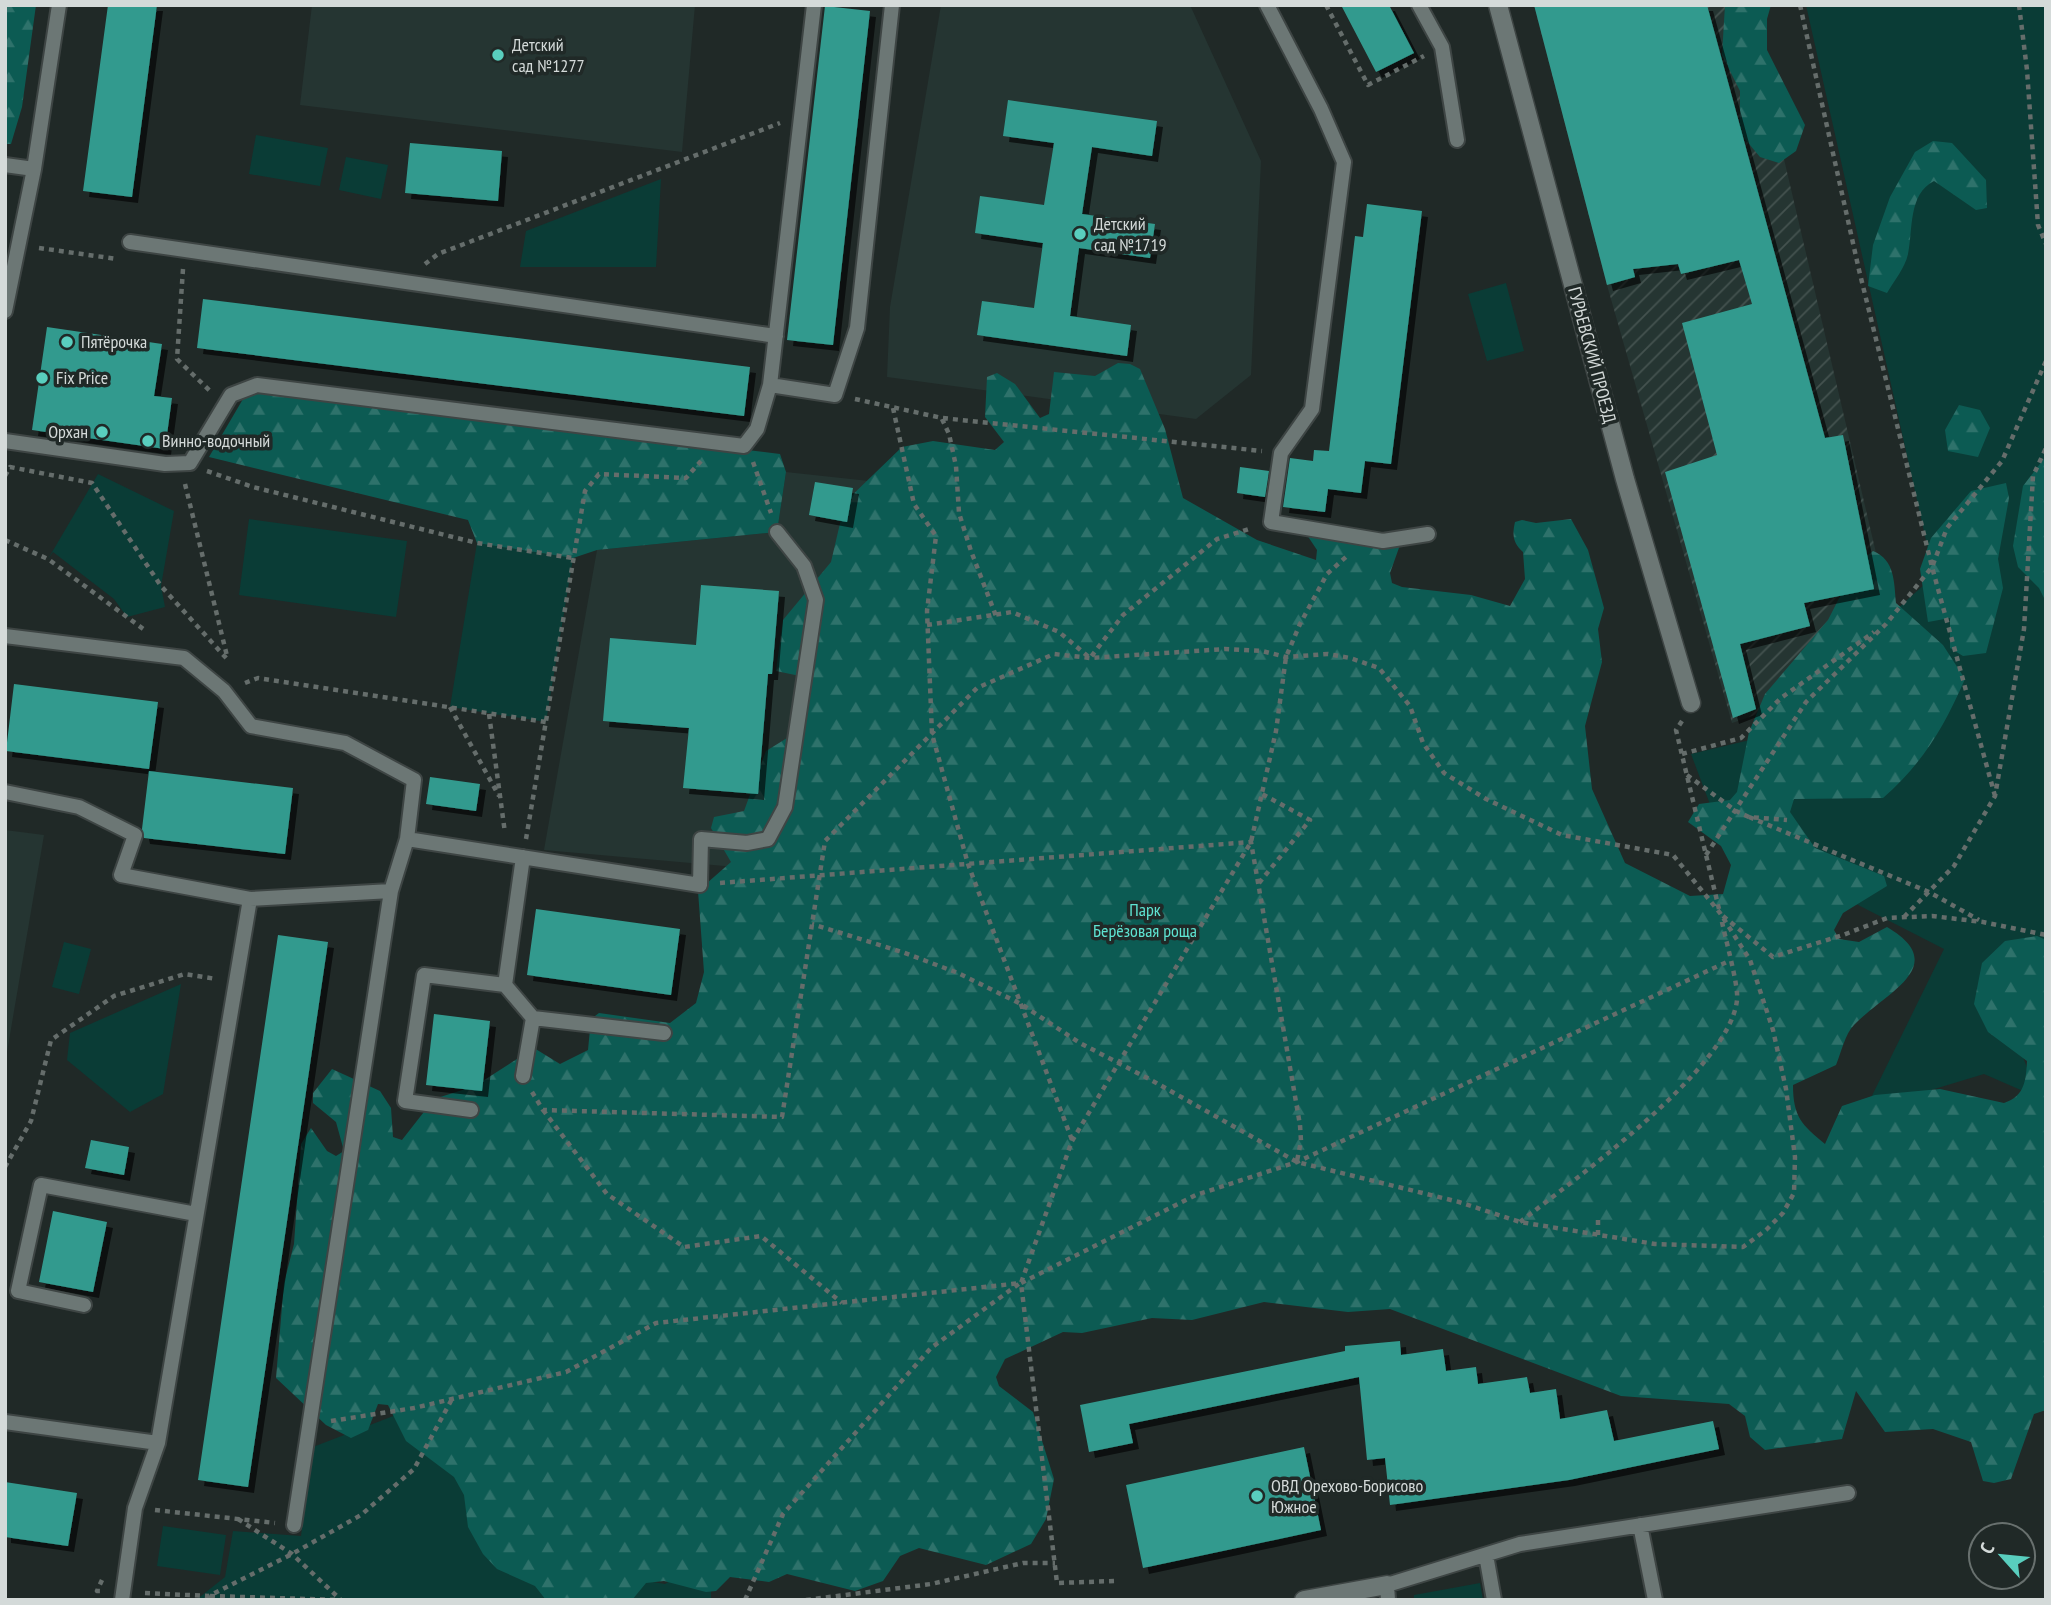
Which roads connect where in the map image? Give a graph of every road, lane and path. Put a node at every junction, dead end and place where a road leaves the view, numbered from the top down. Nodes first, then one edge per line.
1 (58, 5) edge
2 (814, 5) edge
3 (892, 5) edge
4 (1267, 5) edge
5 (1326, 5) edge
6 (1419, 5) edge
7 (1498, 5) edge
8 (1800, 5) edge
9 (2019, 5) edge
10 (1442, 47) junction
11 (801, 114) junction
12 (1457, 140) dead end
13 (5, 165) edge
14 (34, 169) junction
15 (130, 242) dead end
16 (2046, 244) edge
17 (183, 268) dead end
18 (402, 282) junction
19 (5, 312) edge
20 (776, 336) junction
21 (2046, 361) edge
22 (770, 384) junction
23 (835, 395) junction
24 (225, 405) junction
25 (892, 408) junction
26 (942, 418) junction
27 (5, 441) edge
28 (717, 443) junction
29 (2046, 448) edge
30 (1281, 453) junction
31 (180, 463) junction
32 (755, 466) dead end
33 (197, 467) dead end
34 (5, 476) edge
35 (1271, 522) junction
36 (777, 532) joint
37 (1428, 534) dead end
38 (5, 540) edge
39 (1383, 541) junction
40 (573, 558) junction
41 (1932, 567) junction
42 (996, 615) junction
43 (1886, 624) junction
44 (928, 625) junction
45 (150, 634) dead end
46 (5, 636) edge
47 (1286, 657) junction
48 (1090, 658) junction
49 (227, 659) junction
50 (229, 689) junction
51 (1691, 704) joint
52 (450, 707) junction
53 (489, 713) junction
54 (547, 722) junction
55 (932, 734) junction
56 (1682, 754) junction
57 (1686, 775) junction
58 (5, 792) edge
59 (1262, 794) junction
60 (1995, 796) junction
61 (501, 800) junction
62 (1736, 811) junction
63 (1749, 817) junction
64 (1787, 820) dead end
65 (407, 839) junction
66 (1251, 842) junction
67 (1706, 855) junction
68 (516, 856) junction
69 (968, 864) junction
70 (820, 876) junction
71 (1258, 884) junction
72 (700, 885) junction
73 (391, 891) junction
74 (1929, 892) junction
75 (250, 899) junction
76 (1720, 913) junction
77 (1903, 918) junction
78 (1983, 922) junction
79 (812, 924) junction
80 (2046, 934) edge
81 (1730, 961) junction
82 (236, 981) junction
83 (505, 985) junction
84 (1021, 1004) junction
85 (533, 1018) junction
86 (664, 1033) dead end
87 (1117, 1064) junction
88 (523, 1076) joint
89 (471, 1110) dead end
90 (543, 1110) junction
91 (1072, 1140) junction
92 (1297, 1162) junction
93 (5, 1167) edge
94 (196, 1214) junction
95 (1598, 1216) dead end
96 (1520, 1222) junction
97 (1598, 1235) junction
98 (1021, 1283) junction
99 (843, 1303) junction
100 (84, 1305) dead end
101 (5, 1422) edge
102 (309, 1424) junction
103 (158, 1443) junction
104 (1848, 1493) dead end
105 (135, 1508) junction
106 (237, 1519) junction
107 (294, 1525) joint
108 (1640, 1525) junction
109 (1486, 1555) junction
110 (1055, 1563) junction
111 (1114, 1581) dead end
112 (1387, 1592) edge
113 (209, 1596) dead end
114 (122, 1600) edge
115 (341, 1600) edge
116 (746, 1600) edge
117 (806, 1600) edge
118 (1304, 1600) edge
119 (1494, 1600) edge
120 (1655, 1600) edge

1 - 14 lane
2 - 11 lane
3 - 23 lane
4 - 30 lane
5 - 10 path
6 - 10 lane
7 - 51 street, ГУРЬЕВСКИЙ ПРОЕЗД
8 - 41 path
9 - 16 path
10 - 12 lane
11 - 18 path
11 - 20 lane
13 - 14 lane
14 - 19 lane
15 - 18 lane
17 - 24 path
18 - 20 lane
20 - 22 lane
21 - 41 path
22 - 23 lane
22 - 28 lane
23 - 25 path
24 - 28 lane
24 - 31 lane
25 - 26 path
25 - 44 path
26 - 30 path
26 - 42 path
27 - 31 lane
28 - 40 path
29 - 60 path
30 - 35 lane
31 - 49 path
32 - 36 path
33 - 40 path
34 - 49 path
35 - 39 lane
35 - 48 path
36 - 72 lane
37 - 39 lane
38 - 45 path
39 - 47 path
40 - 54 path
41 - 43 path
41 - 60 path
42 - 44 path
42 - 48 path
43 - 56 path
43 - 62 path
44 - 55 path
46 - 50 lane
47 - 48 path
47 - 59 path
47 - 76 path
48 - 55 path
49 - 50 path
50 - 52 path
50 - 65 lane
51 - 56 path
52 - 53 path
52 - 61 path
53 - 54 path
53 - 61 path
54 - 68 path
55 - 69 path
55 - 70 path
56 - 57 path
57 - 62 path
57 - 67 path
58 - 75 lane
59 - 66 path
59 - 71 path
60 - 74 path
61 - 68 path
62 - 63 path
62 - 67 path
63 - 64 path
63 - 74 path
65 - 68 lane
65 - 73 lane
66 - 69 path
66 - 71 path
66 - 87 path
67 - 76 path
68 - 72 lane
68 - 83 lane
69 - 70 path
69 - 84 path
70 - 72 path
70 - 79 path
71 - 92 path
73 - 75 lane
73 - 102 lane
74 - 77 path
74 - 78 path
75 - 82 lane
76 - 77 path
76 - 81 path
76 - 97 path
77 - 78 path
78 - 80 path
79 - 84 path
79 - 90 path
81 - 92 path
81 - 96 path
82 - 93 path
82 - 94 lane
83 - 85 lane
83 - 89 lane
84 - 87 path
84 - 91 path
85 - 86 lane
85 - 88 lane
87 - 91 path
87 - 92 path
88 - 90 path
90 - 99 path
91 - 98 path
92 - 96 path
92 - 98 path
94 - 100 lane
94 - 103 lane
95 - 97 path
96 - 97 path
98 - 99 path
98 - 110 path
98 - 116 path
99 - 102 path
101 - 103 lane
102 - 107 lane
103 - 105 lane
104 - 108 lane
105 - 106 path
105 - 114 lane
106 - 107 path
106 - 115 path
108 - 109 lane
108 - 120 lane
109 - 112 lane
109 - 119 lane
110 - 111 path
110 - 117 path
112 - 118 street
113 - 115 path

